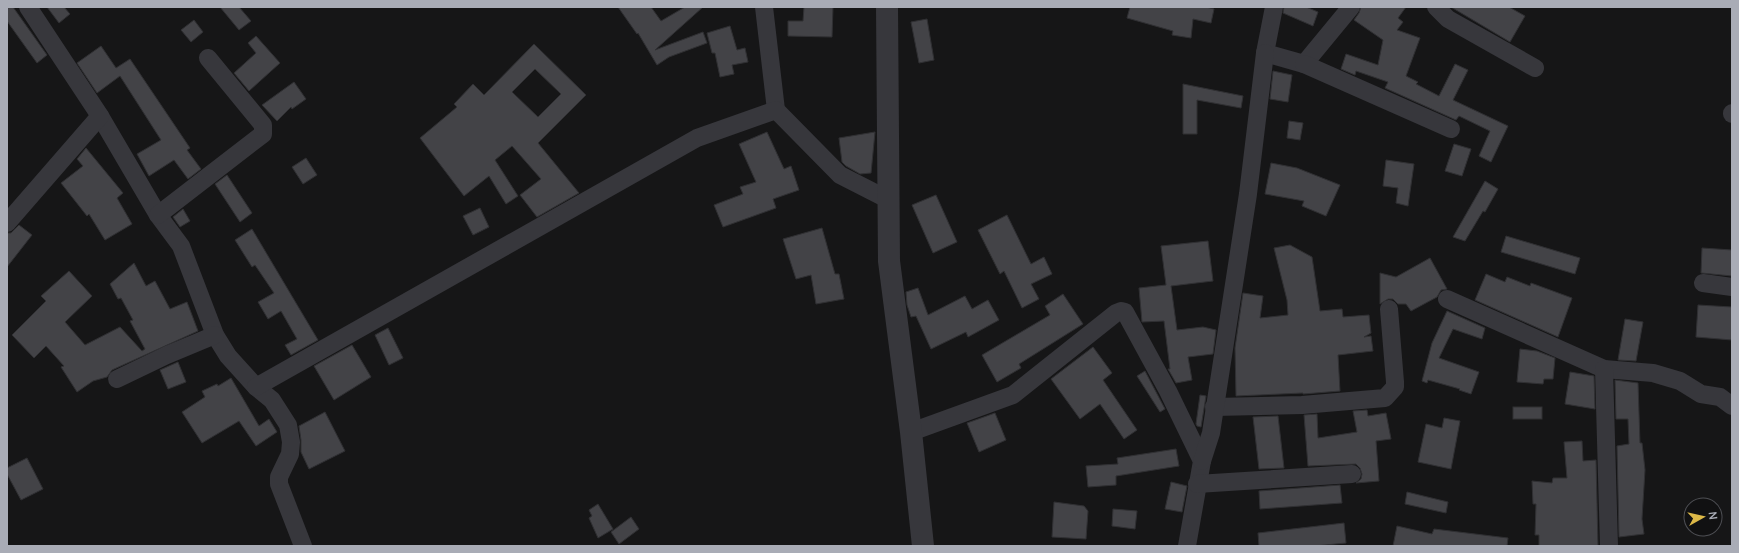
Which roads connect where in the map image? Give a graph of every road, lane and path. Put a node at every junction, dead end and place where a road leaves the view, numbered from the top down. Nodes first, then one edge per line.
1 (28, 7) edge
2 (764, 7) edge
3 (888, 7) edge
4 (1274, 7) edge
5 (1351, 7) edge
6 (1436, 7) edge
7 (1265, 53) junction
8 (208, 58) dead end
9 (1304, 64) junction
10 (1535, 68) dead end
11 (776, 110) junction
12 (100, 116) junction
13 (1451, 129) dead end
14 (889, 200) junction
15 (158, 215) junction
16 (7, 223) edge
17 (1703, 283) dead end
18 (1732, 287) edge
19 (1447, 299) dead end
20 (1389, 309) dead end
21 (215, 335) junction
22 (1604, 369) junction
23 (117, 379) dead end
24 (256, 387) junction
25 (1732, 406) edge
26 (1214, 407) junction
27 (911, 432) junction
28 (1202, 461) junction
29 (1352, 474) dead end
30 (1197, 484) junction
31 (303, 546) edge
32 (923, 546) edge
33 (1187, 546) edge
34 (1609, 546) edge

1 - 12 street
2 - 11 street
3 - 14 street
4 - 7 street
5 - 9 street
6 - 10 street
7 - 9 street
7 - 26 street
8 - 15 street
9 - 13 street
11 - 14 street
11 - 24 street
12 - 15 street
12 - 16 street
14 - 27 street
15 - 21 street
17 - 18 street
19 - 22 street
20 - 26 street
21 - 23 street
21 - 24 street
22 - 25 street
22 - 34 street
24 - 31 street
26 - 28 street
27 - 28 street
27 - 32 street
28 - 30 street
29 - 30 street
30 - 33 street

